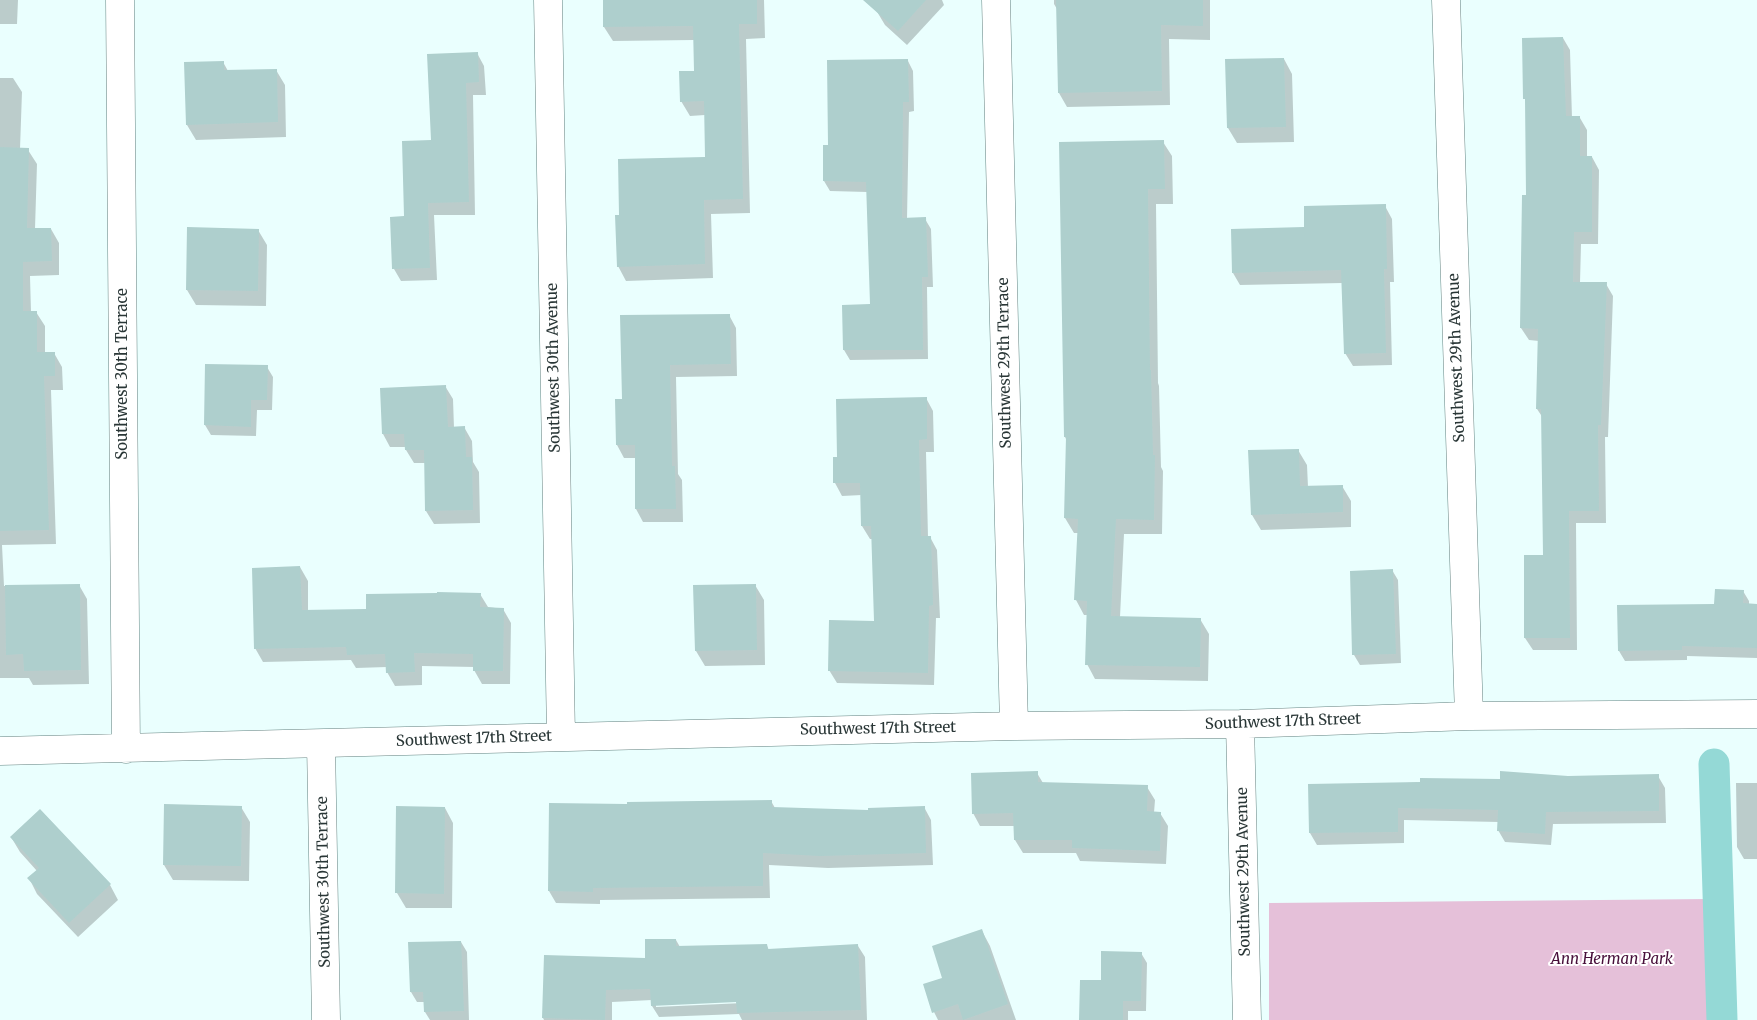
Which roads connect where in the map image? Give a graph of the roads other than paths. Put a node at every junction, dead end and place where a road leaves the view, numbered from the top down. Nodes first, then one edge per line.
1 (120, 0) edge
2 (548, 0) edge
3 (996, 0) edge
4 (1446, 0) edge
5 (1757, 714) edge
6 (1469, 716) junction
7 (1240, 724) junction
8 (1014, 726) junction
9 (561, 736) junction
10 (321, 744) junction
11 (126, 748) junction
12 (0, 751) edge
13 (326, 1020) edge
14 (1247, 1020) edge

1 - 11 street, Southwest 30th Terrace
2 - 9 street, Southwest 30th Avenue
3 - 8 street, Southwest 29th Terrace
4 - 6 street, Southwest 29th Avenue
5 - 6 street, Southwest 17th Street
6 - 7 street, Southwest 17th Street
7 - 8 street, Southwest 17th Street
7 - 14 street, Southwest 29th Avenue
8 - 9 street, Southwest 17th Street
9 - 10 street, Southwest 17th Street
10 - 11 street, Southwest 17th Street
10 - 13 street, Southwest 30th Terrace
11 - 12 street, Southwest 17th Street

